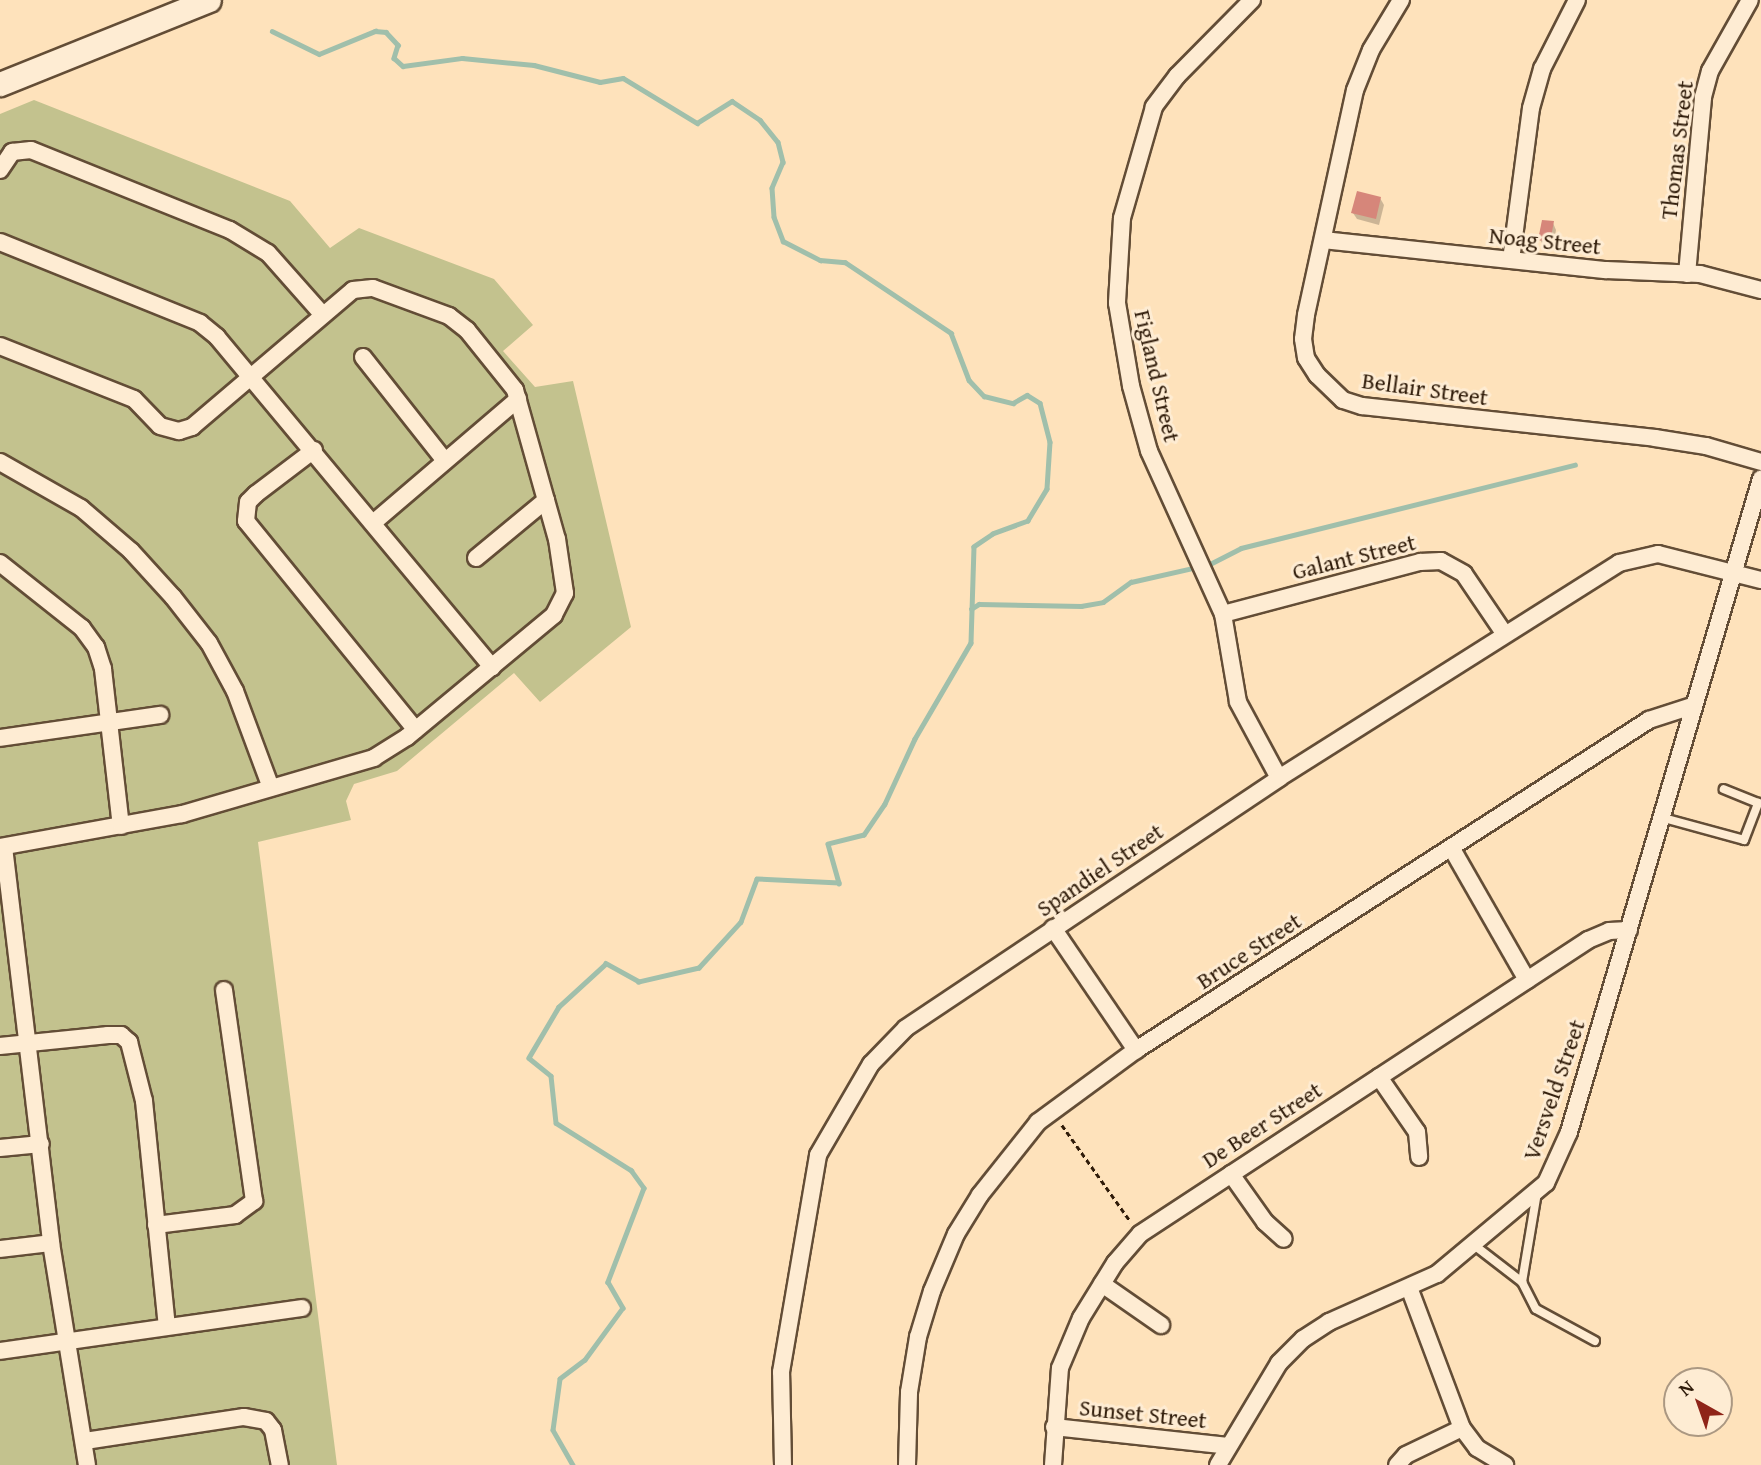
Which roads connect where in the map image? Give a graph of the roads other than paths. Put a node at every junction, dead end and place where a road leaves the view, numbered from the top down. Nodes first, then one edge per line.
1 (209, 0) edge
2 (1252, 0) edge
3 (1401, 0) edge
4 (1577, 0) edge
5 (1750, 0) edge
6 (0, 84) edge
7 (0, 170) edge
8 (1323, 240) junction
9 (0, 242) edge
10 (1511, 260) junction
11 (1687, 274) junction
12 (1761, 290) edge
13 (322, 314) junction
14 (0, 346) edge
15 (363, 357) dead end
16 (251, 374) junction
17 (518, 399) junction
18 (314, 450) junction
19 (445, 461) junction
20 (0, 462) edge
21 (1761, 462) edge
22 (1761, 479) edge
23 (546, 500) junction
24 (373, 523) junction
25 (475, 558) dead end
26 (0, 563) edge
27 (1733, 571) junction
28 (1761, 580) edge
29 (1223, 614) junction
30 (1504, 633) junction
31 (492, 667) junction
32 (1692, 706) junction
33 (160, 715) dead end
34 (110, 723) junction
35 (416, 730) junction
36 (0, 738) edge
37 (1279, 778) junction
38 (271, 788) junction
39 (1724, 789) dead end
40 (1661, 817) junction
41 (121, 825) junction
42 (2, 847) edge
43 (1452, 849) junction
44 (1053, 928) junction
45 (1629, 930) junction
46 (1527, 980) junction
47 (224, 990) dead end
48 (0, 1046) edge
49 (29, 1046) junction
50 (1136, 1051) junction
51 (1379, 1077) junction
52 (41, 1144) junction
53 (0, 1148) edge
54 (1419, 1157) dead end
55 (1231, 1174) junction
56 (1537, 1192) junction
57 (156, 1225) junction
58 (1284, 1239) dead end
59 (51, 1243) junction
60 (1475, 1245) junction
61 (0, 1249) edge
62 (1522, 1282) junction
63 (1102, 1284) junction
64 (1410, 1290) junction
65 (302, 1308) dead end
66 (1161, 1325) dead end
67 (167, 1326) junction
68 (1595, 1341) dead end
69 (65, 1345) junction
70 (0, 1351) edge
71 (1054, 1427) junction
72 (1462, 1428) junction
73 (85, 1441) junction
74 (1228, 1446) junction
75 (87, 1465) edge
76 (280, 1465) edge
77 (783, 1465) edge
78 (907, 1465) edge
79 (1053, 1465) edge
80 (1218, 1465) edge
81 (1397, 1465) edge
82 (1505, 1465) edge

1 - 6 street
2 - 29 street, Figland Street
3 - 8 street, Bellair Street
4 - 10 street
5 - 11 street, Thomas Street
7 - 13 street
8 - 10 street, Noag Street
8 - 21 street, Bellair Street
9 - 16 street
10 - 11 street, Noag Street
11 - 12 street, Noag Street
13 - 16 street
13 - 17 street
14 - 16 street
15 - 19 street
16 - 18 street
17 - 19 street
17 - 23 street
18 - 24 street
18 - 35 street
19 - 24 street
20 - 38 street
22 - 27 street
23 - 25 street
23 - 31 street
24 - 31 street
26 - 34 street
27 - 28 street, Spandiel Street
27 - 30 street, Spandiel Street
27 - 32 street
29 - 30 street, Galant Street
29 - 37 street, Figland Street
30 - 37 street, Spandiel Street
31 - 35 street
32 - 40 street, Versveld Street
32 - 43 street, Bruce Street
33 - 34 street
34 - 36 street
34 - 41 street
35 - 38 street
37 - 44 street, Spandiel Street
38 - 41 street
39 - 40 lane
40 - 45 street, Versveld Street
41 - 42 street
42 - 49 street
43 - 46 street
43 - 50 street, Bruce Street
44 - 50 street
44 - 77 street, Spandiel Street
45 - 46 street, De Beer Street
45 - 56 street, Versveld Street
46 - 51 street, De Beer Street
47 - 57 street
48 - 49 street
49 - 52 street
49 - 57 street
50 - 78 street, Bruce Street
51 - 54 street
51 - 55 street, De Beer Street
52 - 53 street
52 - 59 street
55 - 58 street
55 - 63 street, De Beer Street
56 - 60 street, Versveld Street
56 - 62 lane
57 - 67 street
59 - 61 street
59 - 69 street
60 - 62 lane
60 - 64 street, Versveld Street
62 - 68 lane
63 - 66 street
63 - 71 street, De Beer Street
64 - 72 street
64 - 74 street, Versveld Street
65 - 67 street
67 - 69 street
69 - 70 street
69 - 73 street
71 - 74 street, Sunset Street
71 - 79 street, De Beer Street
72 - 81 street
72 - 82 street
73 - 75 street
73 - 76 street
74 - 80 street, Versveld Street

